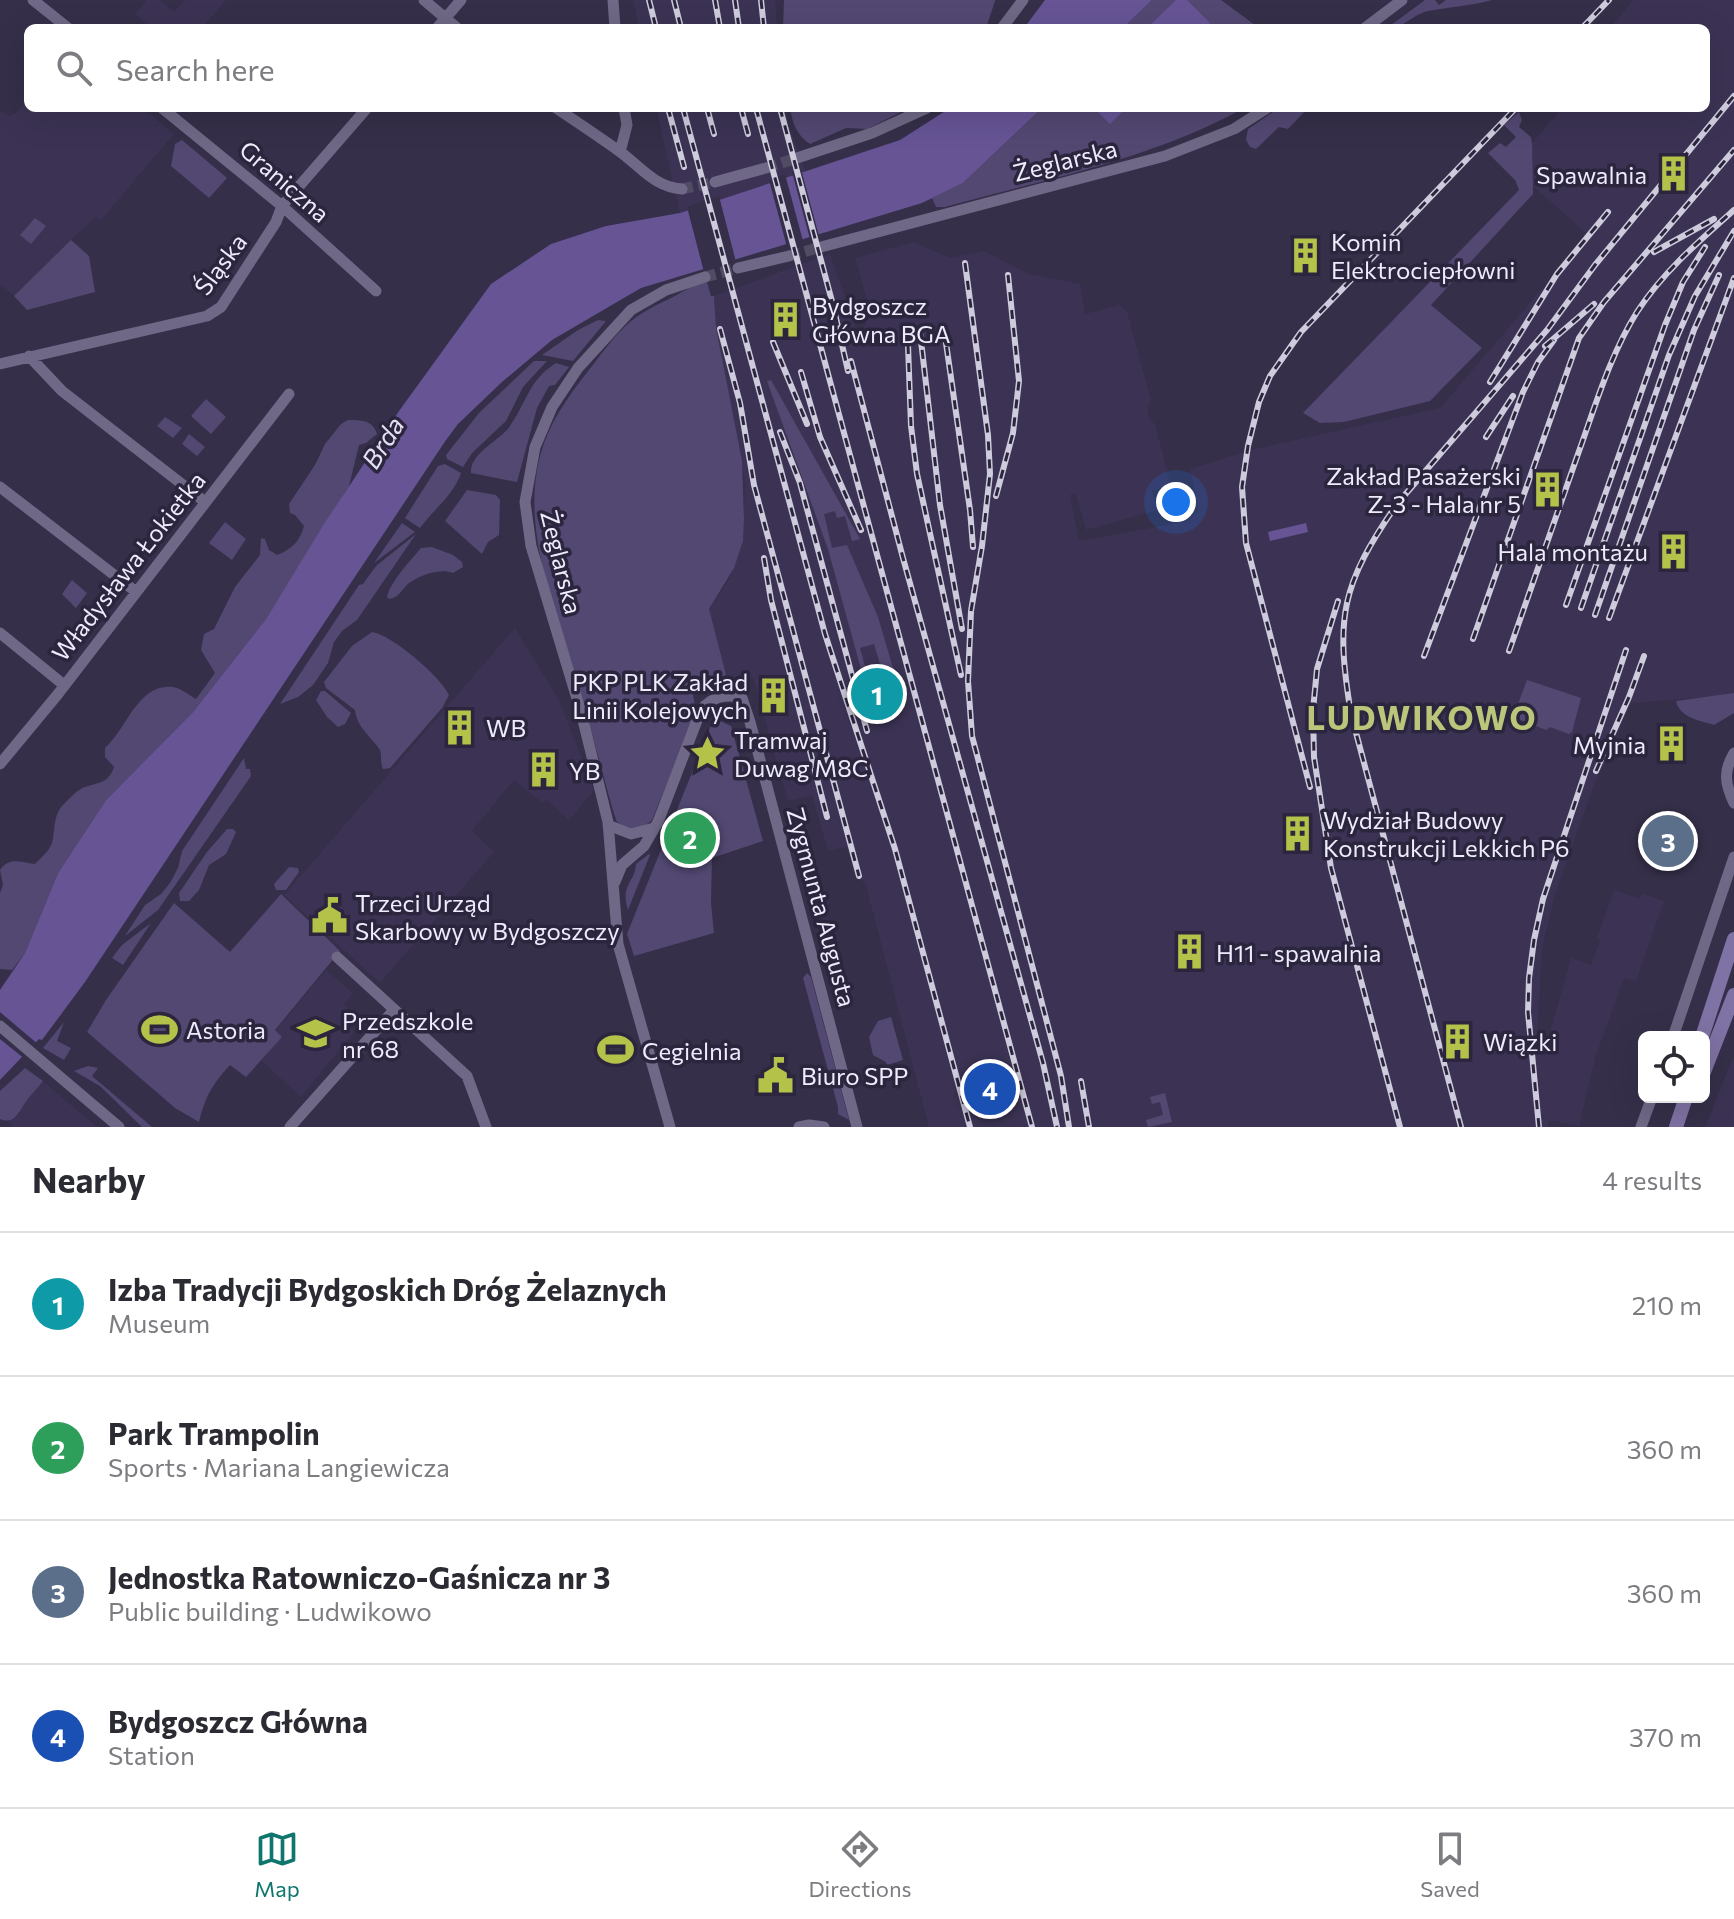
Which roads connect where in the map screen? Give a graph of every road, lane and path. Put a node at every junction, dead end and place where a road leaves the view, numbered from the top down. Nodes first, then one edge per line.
1 (33, 0) edge
2 (424, 0) edge
3 (461, 0) edge
4 (613, 0) edge
5 (1023, 0) edge
6 (1402, 0) edge
7 (441, 23) edge
8 (63, 24) edge
9 (615, 24) edge
10 (1005, 24) edge
11 (1370, 24) edge
12 (167, 112) edge
13 (364, 112) edge
14 (562, 112) edge
15 (625, 112) edge
16 (918, 112) edge
17 (1260, 112) edge
18 (620, 152) junction
19 (797, 158) tunnel mouth
20 (766, 168) tunnel mouth
21 (715, 182) tunnel mouth
22 (682, 189) tunnel mouth
23 (282, 206) junction
24 (821, 247) tunnel mouth
25 (789, 256) tunnel mouth
26 (738, 268) tunnel mouth
27 (705, 277) tunnel mouth
28 (376, 291) dead end
29 (29, 356) junction
30 (0, 364) edge
31 (289, 394) dead end
32 (0, 487) edge
33 (205, 502) junction
34 (135, 591) junction
35 (0, 633) edge
36 (64, 685) junction
37 (1734, 753) edge
38 (0, 764) edge
39 (1734, 803) edge
40 (608, 825) junction
41 (654, 828) junction
42 (1734, 857) edge
43 (615, 882) junction
44 (1734, 939) edge
45 (337, 957) dead end
46 (1734, 995) edge
47 (394, 1010) junction
48 (0, 1026) edge
49 (1675, 1031) edge
50 (1704, 1031) edge
51 (1710, 1057) edge
52 (1650, 1103) edge
53 (1685, 1103) edge
54 (119, 1127) edge
55 (290, 1127) edge
56 (486, 1127) edge
57 (670, 1127) edge
58 (799, 1127) edge
59 (824, 1127) edge
60 (857, 1127) edge
61 (1641, 1127) edge
62 (1676, 1127) edge

1 - 8 street
2 - 7 street
3 - 7 street
4 - 9 street
5 - 10 street
6 - 11 street
12 - 23 street, Graniczna
13 - 23 street, Śląska
14 - 18 street
15 - 18 street
16 - 19 street
17 - 24 street, Żeglarska
18 - 22 street
20 - 21 street
23 - 28 street, Graniczna
23 - 29 street, Śląska
25 - 26 street
27 - 40 street, Żeglarska
29 - 30 street, Śląska
29 - 33 street
31 - 33 street, Władysława Łokietka
32 - 34 street
33 - 34 street, Władysława Łokietka
34 - 36 street, Władysława Łokietka
35 - 36 street
36 - 38 street, Władysława Łokietka
37 - 39 street
40 - 41 street
40 - 43 street, Żeglarska
41 - 43 street
41 - 60 street, Zygmunta Augusta
42 - 49 street
43 - 57 street, Żeglarska
44 - 50 main road
45 - 47 street
46 - 51 main road
47 - 55 street
47 - 56 street
48 - 54 street
52 - 61 street
53 - 62 main road
58 - 59 street

